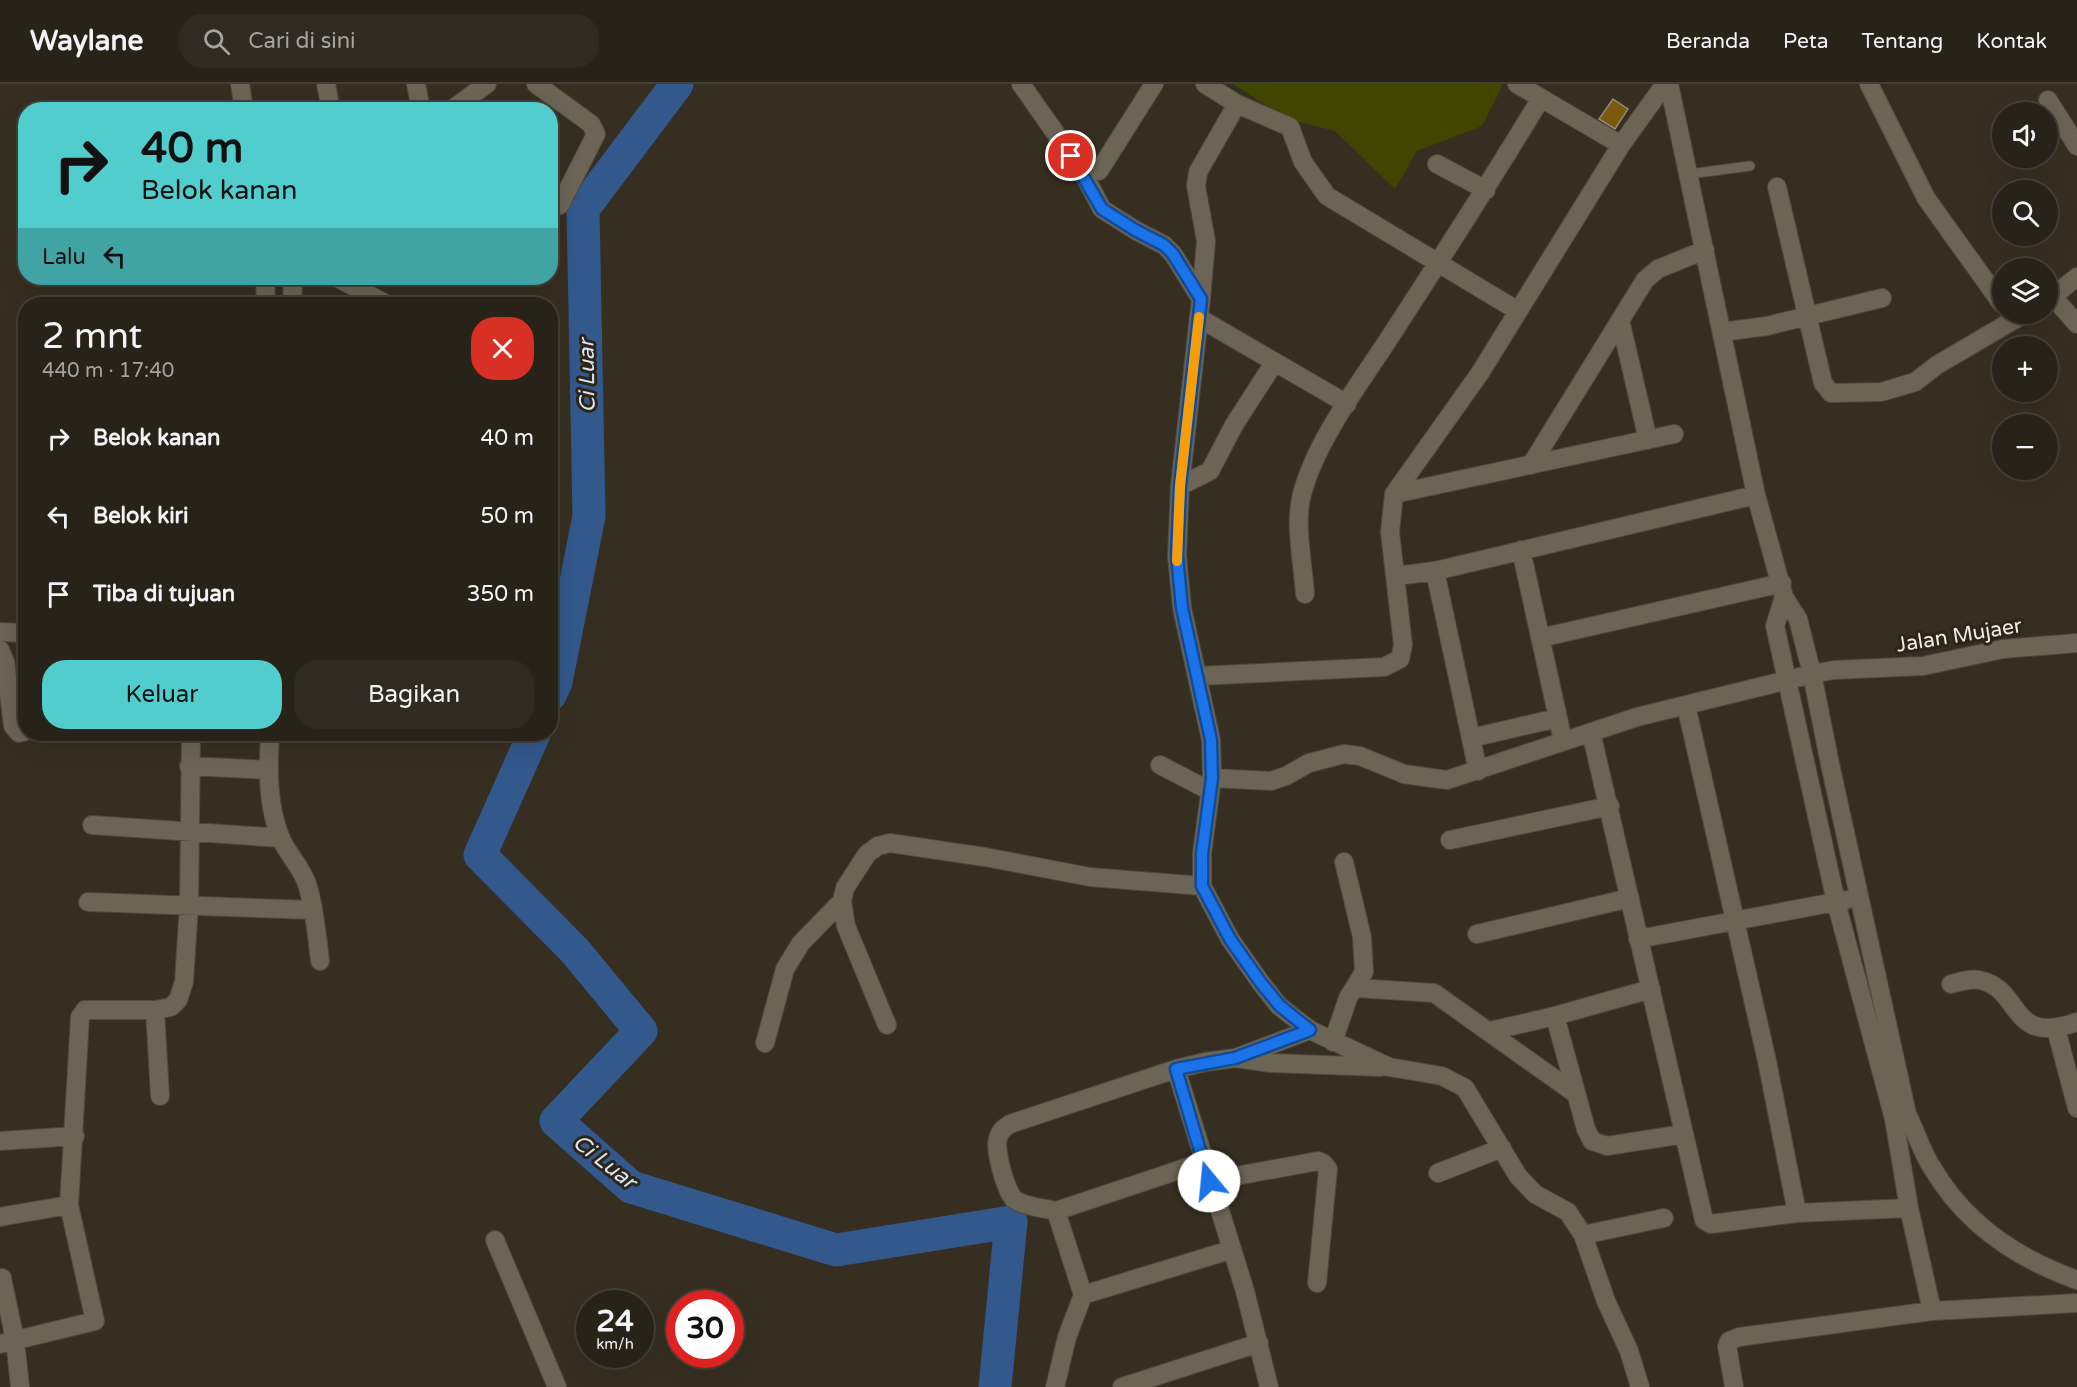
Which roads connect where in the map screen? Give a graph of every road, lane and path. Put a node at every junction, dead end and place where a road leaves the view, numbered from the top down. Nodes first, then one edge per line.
1 (240, 84) edge
2 (326, 84) edge
3 (416, 84) edge
4 (487, 84) edge
5 (536, 84) edge
6 (1021, 84) edge
7 (1154, 84) edge
8 (1205, 84) edge
9 (1517, 84) edge
10 (1667, 84) edge
11 (1869, 84) edge
12 (1541, 98) junction
13 (2048, 100) dead end
14 (243, 102) edge
15 (329, 102) edge
16 (419, 102) edge
17 (462, 102) edge
18 (1238, 104) junction
19 (1621, 145) junction
20 (2077, 146) edge
21 (1437, 164) dead end
22 (1750, 166) dead end
23 (1099, 171) dead end
24 (1689, 174) junction
25 (1777, 187) dead end
26 (1486, 190) junction
27 (558, 204) edge
28 (1705, 250) junction
29 (1438, 262) junction
30 (2077, 277) edge
31 (351, 285) edge
32 (1992, 290) edge
33 (2058, 292) edge
34 (373, 297) edge
35 (1882, 298) dead end
36 (2058, 306) edge
37 (1200, 308) junction
38 (1518, 311) junction
39 (1807, 316) junction
40 (1621, 324) junction
41 (2002, 324) edge
42 (2077, 324) edge
43 (1722, 332) junction
44 (1274, 363) junction
45 (1347, 404) junction
46 (1674, 434) dead end
47 (1648, 440) junction
48 (1531, 465) junction
49 (1180, 486) junction
50 (1394, 494) junction
51 (1756, 495) junction
52 (1521, 550) junction
53 (1435, 571) junction
54 (1396, 576) junction
55 (1783, 590) junction
56 (1305, 594) dead end
57 (0, 632) edge
58 (18, 633) edge
59 (1540, 638) junction
60 (2077, 643) edge
61 (0, 650) edge
62 (1812, 674) junction
63 (1198, 676) junction
64 (1787, 678) junction
65 (1692, 700) junction
66 (1558, 718) junction
67 (18, 732) edge
68 (1591, 732) junction
69 (1471, 738) junction
70 (191, 741) edge
71 (270, 741) edge
72 (1563, 741) junction
73 (1160, 765) dead end
74 (189, 766) junction
75 (268, 770) junction
76 (1478, 771) junction
77 (1211, 784) junction
78 (1610, 806) junction
79 (92, 825) dead end
80 (190, 832) junction
81 (281, 838) junction
82 (1450, 840) dead end
83 (1344, 862) dead end
84 (1202, 886) junction
85 (1859, 897) junction
86 (1630, 898) junction
87 (842, 901) junction
88 (88, 902) dead end
89 (1836, 902) junction
90 (189, 905) junction
91 (314, 910) junction
92 (1734, 919) junction
93 (1478, 934) dead end
94 (1638, 939) junction
95 (320, 961) dead end
96 (1951, 984) dead end
97 (1356, 988) junction
98 (1651, 989) junction
99 (155, 1011) junction
100 (1555, 1016) junction
101 (2077, 1022) edge
102 (887, 1025) dead end
103 (2056, 1029) junction
104 (1310, 1030) junction
105 (1490, 1031) junction
106 (1333, 1042) junction
107 (765, 1043) dead end
108 (1235, 1058) junction
109 (1389, 1067) junction
110 (1176, 1069) junction
111 (1576, 1094) junction
112 (160, 1096) dead end
113 (2077, 1108) edge
114 (1901, 1117) junction
115 (1684, 1134) junction
116 (75, 1136) junction
117 (0, 1141) edge
118 (1502, 1148) junction
119 (1203, 1162) junction
120 (1438, 1173) dead end
121 (1209, 1181) junction
122 (69, 1205) junction
123 (1909, 1208) junction
124 (1056, 1211) junction
125 (1797, 1213) junction
126 (0, 1217) edge
127 (1664, 1218) dead end
128 (1583, 1235) junction
129 (495, 1240) dead end
130 (1230, 1250) junction
131 (2, 1278) dead end
132 (2077, 1280) edge
133 (1317, 1283) dead end
134 (1083, 1295) junction
135 (2077, 1303) edge
136 (1932, 1311) junction
137 (8, 1342) edge
138 (1259, 1343) junction
139 (20, 1387) edge
140 (557, 1387) edge
141 (1055, 1387) edge
142 (1122, 1387) edge
143 (1269, 1387) edge
144 (1640, 1387) edge
145 (1734, 1387) edge

1 - 14 street
2 - 15 street
3 - 16 street
4 - 17 street
5 - 27 street
6 - 37 street
7 - 23 street
8 - 18 street
9 - 12 street
10 - 19 street
10 - 24 street
11 - 32 street
12 - 19 street
12 - 26 street
13 - 20 street
18 - 29 street
18 - 37 street
19 - 38 street
21 - 26 street
22 - 24 lane
24 - 28 street
25 - 39 street
26 - 29 street
28 - 40 street
28 - 43 street
29 - 38 street
29 - 45 street
30 - 33 street
31 - 34 street
35 - 39 street
36 - 42 street
37 - 44 street
37 - 49 street
38 - 50 street
39 - 41 street
39 - 43 street
40 - 47 street
40 - 48 street
43 - 51 street
44 - 45 street
44 - 49 street
45 - 56 street
46 - 47 street
47 - 48 street
48 - 50 street
49 - 63 street
50 - 54 street
51 - 52 street
51 - 55 street
52 - 53 street
52 - 59 street
53 - 54 street
53 - 69 street
54 - 63 street
55 - 59 street
55 - 62 street
55 - 64 street
57 - 58 street
59 - 66 street
60 - 62 street, Jalan Mujaer
61 - 67 street
62 - 64 street, Jalan Mujaer
62 - 85 street
63 - 77 street
64 - 65 street, Jalan Mujaer
64 - 89 street
65 - 68 street, Jalan Mujaer
65 - 92 street
66 - 69 street
66 - 72 street
68 - 72 street, Jalan Mujaer
68 - 78 street
69 - 76 street
70 - 74 street
71 - 75 street
72 - 76 street, Jalan Mujaer
73 - 77 street
74 - 75 street
74 - 80 street
75 - 81 street
76 - 77 street, Jalan Mujaer
77 - 84 street
78 - 82 street
78 - 86 street
79 - 80 street
80 - 81 street
80 - 90 street
81 - 91 street
83 - 97 street
84 - 87 street
84 - 104 street
85 - 89 street
85 - 114 street
86 - 93 street
86 - 94 street
87 - 102 street
87 - 107 street
88 - 90 street
89 - 92 street
89 - 114 street
90 - 91 street
90 - 99 street
91 - 95 street
92 - 94 street
92 - 125 street
94 - 98 street
96 - 103 street
97 - 105 street
97 - 106 street
98 - 100 street
98 - 115 street
99 - 112 street
99 - 116 street
100 - 105 street
100 - 111 street
101 - 103 street
103 - 113 street
104 - 106 street
104 - 108 street
105 - 111 street
106 - 109 street
108 - 109 street
108 - 110 street
109 - 118 street
110 - 119 street
110 - 124 street
111 - 115 street
114 - 123 street
114 - 132 street
115 - 125 street
116 - 117 street
116 - 122 street
118 - 120 street
118 - 128 street
119 - 121 street
119 - 124 street
121 - 130 street
121 - 133 street
122 - 126 street
122 - 137 street
123 - 125 street
123 - 136 street
124 - 134 street
127 - 128 street
128 - 144 street
129 - 140 street
130 - 134 street
130 - 138 street
131 - 137 street
134 - 141 street
135 - 136 street
136 - 145 street
137 - 139 street
138 - 142 street
138 - 143 street

